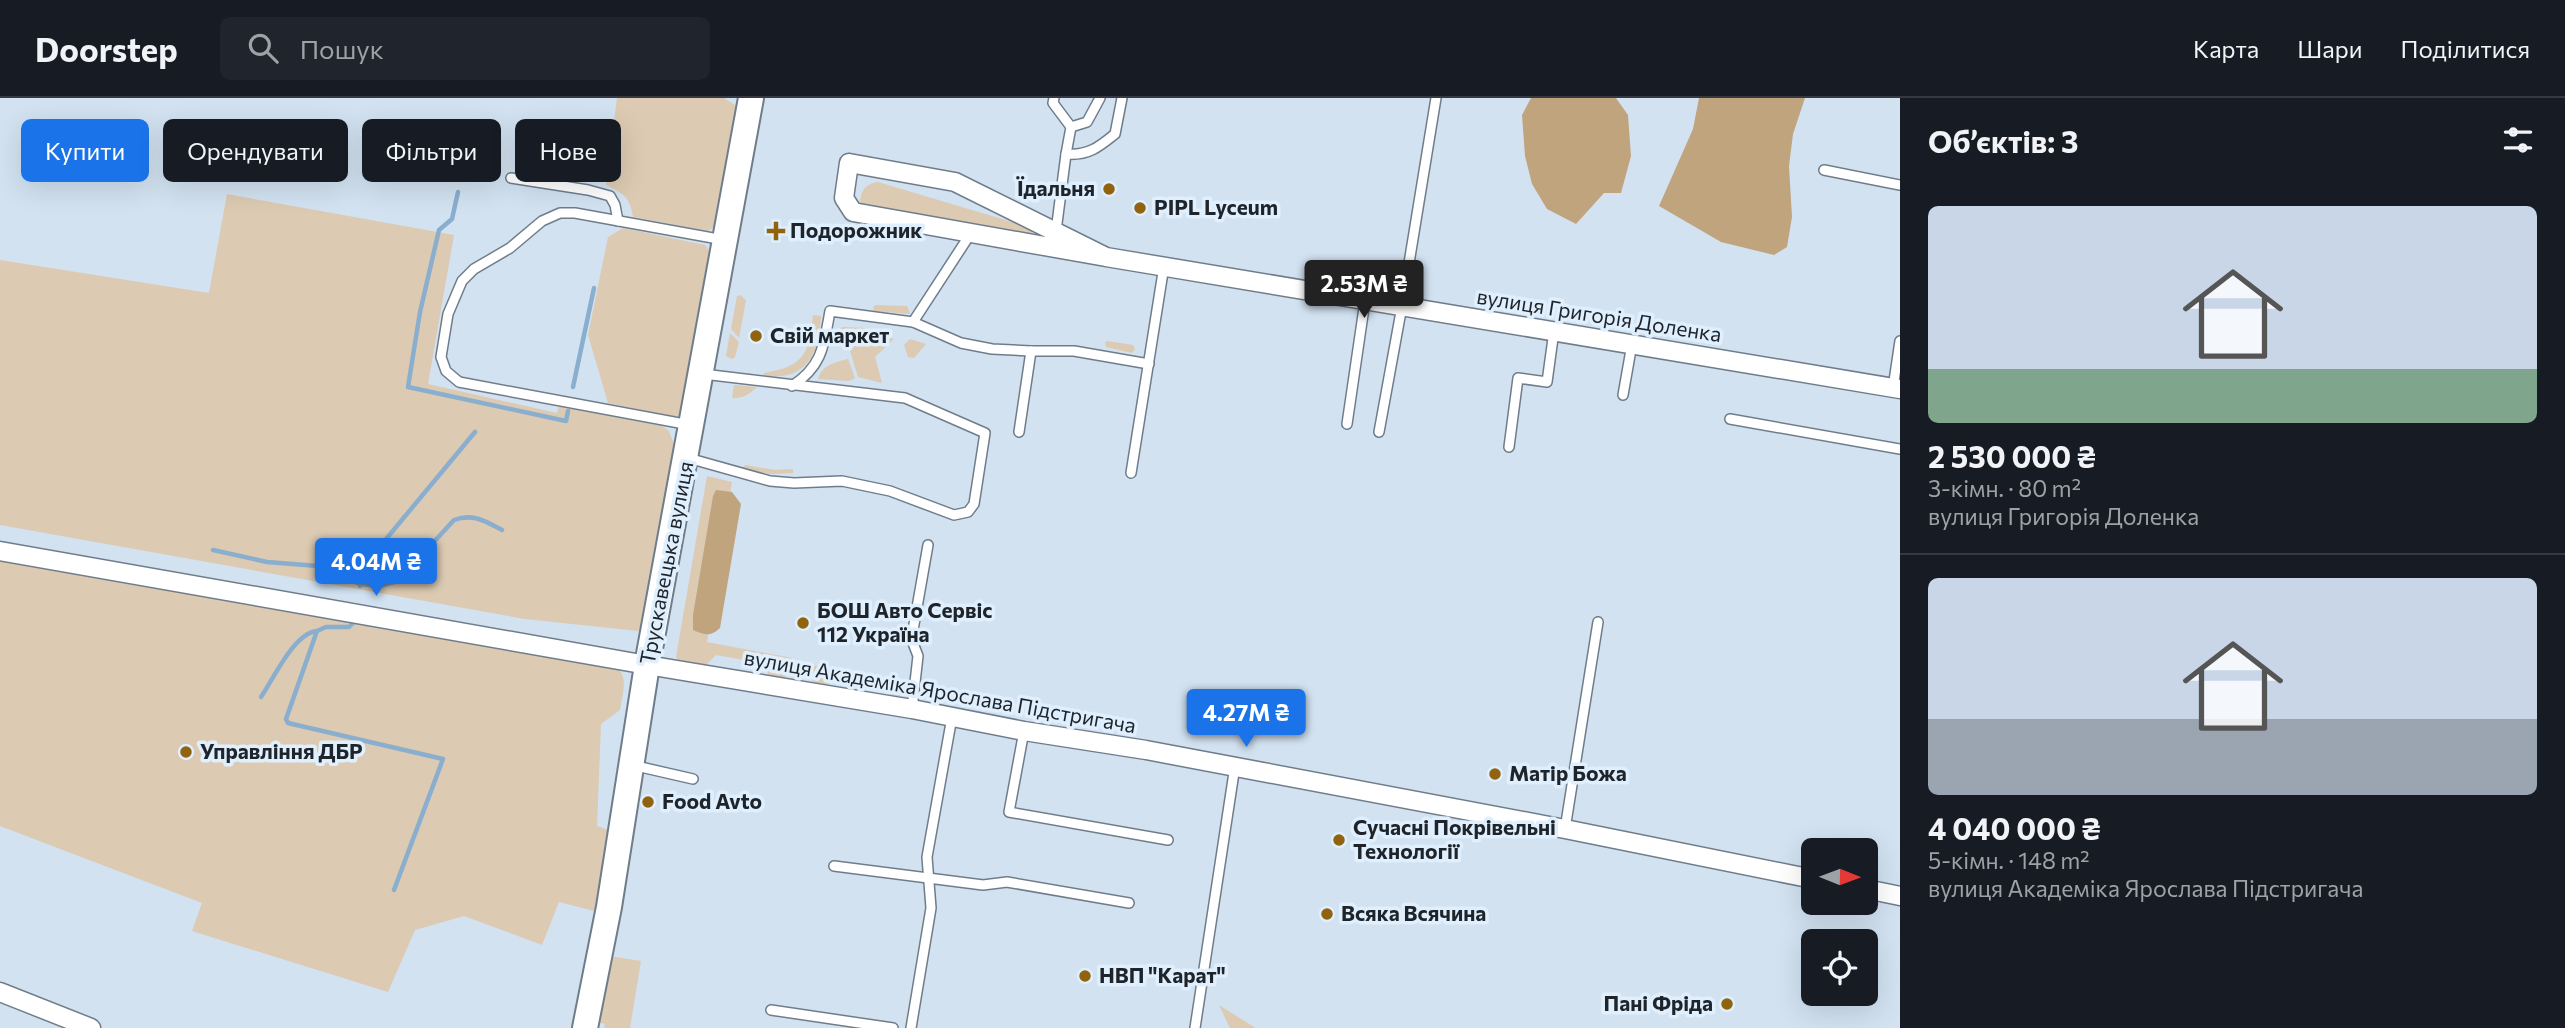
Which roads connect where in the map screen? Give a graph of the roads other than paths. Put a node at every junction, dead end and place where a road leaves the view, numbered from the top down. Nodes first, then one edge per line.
1 (751, 98) edge
2 (1054, 98) edge
3 (1100, 98) edge
4 (1122, 98) edge
5 (1436, 98) edge
6 (1071, 127) junction
7 (1066, 154) junction
8 (1824, 170) dead end
9 (511, 178) dead end
10 (1900, 185) edge
11 (618, 221) junction
12 (1056, 231) junction
13 (971, 233) junction
14 (726, 241) junction
15 (1106, 257) junction
16 (1164, 266) junction
17 (1366, 301) junction
18 (1402, 306) junction
19 (913, 322) junction
20 (1554, 331) junction
21 (1900, 341) edge
22 (1632, 344) junction
23 (1031, 351) junction
24 (1149, 364) junction
25 (701, 374) junction
26 (792, 386) junction
27 (1896, 388) edge
28 (1623, 394) dead end
29 (1730, 419) dead end
30 (1347, 424) dead end
31 (691, 426) junction
32 (1019, 432) dead end
33 (1379, 432) dead end
34 (1509, 447) dead end
35 (1900, 449) edge
36 (687, 458) junction
37 (1131, 473) dead end
38 (928, 545) dead end
39 (0, 551) edge
40 (1598, 622) dead end
41 (647, 665) junction
42 (912, 709) junction
43 (952, 717) junction
44 (1024, 731) junction
45 (631, 764) junction
46 (1235, 766) junction
47 (693, 779) dead end
48 (1565, 829) junction
49 (1168, 840) dead end
50 (834, 866) dead end
51 (1801, 877) edge
52 (929, 878) junction
53 (1878, 891) edge
54 (1900, 896) edge
55 (1129, 903) dead end
56 (0, 992) edge
57 (771, 1010) dead end
58 (91, 1028) edge
59 (585, 1028) edge
60 (893, 1028) edge
61 (911, 1028) edge
62 (1195, 1028) edge

1 - 14 street, Трускавецька вулиця
2 - 6 lane
3 - 6 lane
4 - 7 lane
5 - 18 lane
6 - 7 lane
7 - 12 lane
8 - 10 lane
9 - 11 lane
11 - 14 lane
11 - 31 lane
12 - 13 street, вулиця Григорія Доленка
12 - 15 street, вулиця Григорія Доленка
13 - 15 street
13 - 19 lane
14 - 25 street, Трускавецька вулиця
15 - 16 street, вулиця Григорія Доленка
16 - 17 street, вулиця Григорія Доленка
16 - 24 lane
17 - 18 street, вулиця Григорія Доленка
17 - 30 lane
18 - 20 street, вулиця Григорія Доленка
18 - 33 lane
19 - 23 lane
19 - 26 lane
20 - 22 street, вулиця Григорія Доленка
20 - 34 lane
21 - 27 lane
22 - 27 street, вулиця Григорія Доленка
22 - 28 lane
23 - 24 lane
23 - 32 lane
24 - 37 lane
25 - 26 lane
25 - 31 street, Трускавецька вулиця
26 - 36 lane
29 - 35 lane
31 - 36 street, Трускавецька вулиця
36 - 41 street, Трускавецька вулиця
38 - 42 lane
39 - 41 street, вулиця Академіка Ярослава Підстригача
40 - 48 lane
41 - 42 street, вулиця Академіка Ярослава Підстригача
41 - 45 street, Трускавецька вулиця
42 - 43 street, вулиця Академіка Ярослава Підстригача
43 - 44 street, вулиця Академіка Ярослава Підстригача
43 - 52 lane
44 - 46 street, вулиця Академіка Ярослава Підстригача
44 - 49 lane
45 - 47 lane
45 - 59 street, Трускавецька вулиця
46 - 48 street, вулиця Академіка Ярослава Підстригача
46 - 62 lane
48 - 51 street, вулиця Академіка Ярослава Підстригача
50 - 52 lane
52 - 55 lane
52 - 61 lane
53 - 54 street
56 - 58 street
57 - 60 lane

